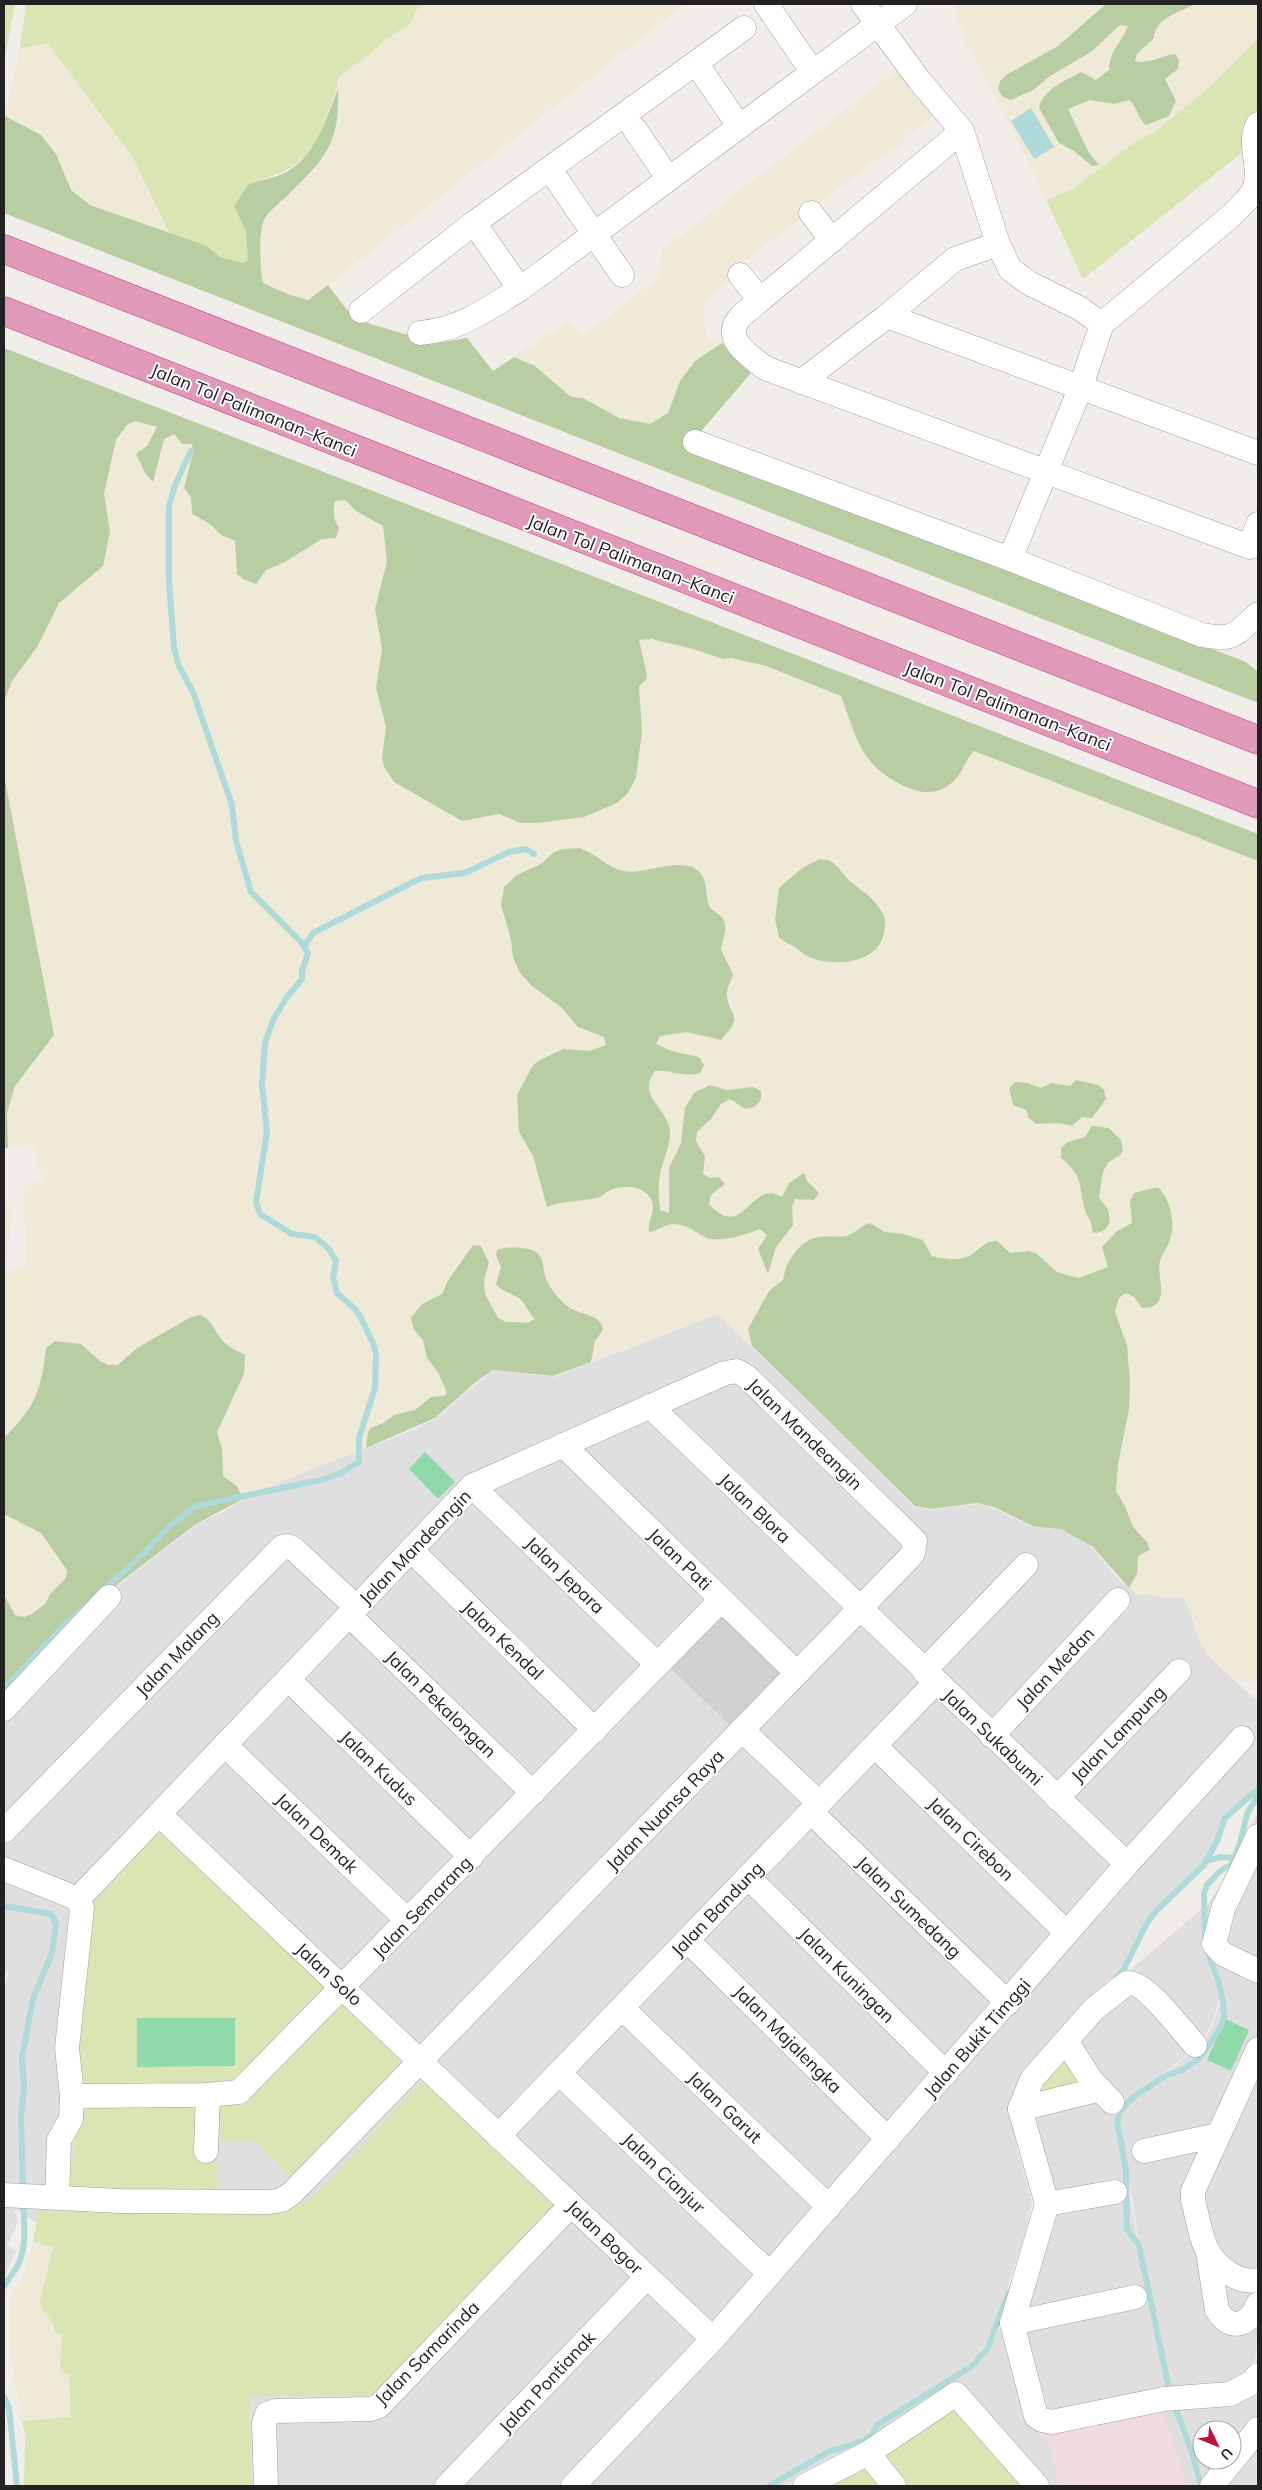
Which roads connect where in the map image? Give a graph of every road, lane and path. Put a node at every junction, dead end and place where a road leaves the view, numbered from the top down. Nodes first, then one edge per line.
1 (766, 4) edge
2 (862, 4) edge
3 (905, 4) edge
4 (876, 23) junction
5 (744, 28) dead end
6 (696, 63) junction
7 (812, 71) junction
8 (1258, 124) edge
9 (739, 126) junction
10 (634, 128) dead end
11 (962, 131) junction
12 (668, 178) junction
13 (558, 181) dead end
14 (811, 213) dead end
15 (474, 223) junction
16 (594, 234) junction
17 (832, 240) junction
18 (998, 244) junction
19 (4, 249) edge
20 (622, 275) dead end
21 (740, 275) dead end
22 (520, 289) junction
23 (760, 300) junction
24 (4, 311) edge
25 (361, 311) dead end
26 (887, 316) junction
27 (1102, 324) junction
28 (420, 333) dead end
29 (801, 382) junction
30 (1080, 389) junction
31 (695, 442) dead end
32 (1258, 453) edge
33 (1045, 470) junction
34 (1258, 524) edge
35 (1254, 550) edge
36 (1010, 559) junction
37 (1258, 614) edge
38 (1258, 740) edge
39 (1258, 804) edge
40 (650, 1406) junction
41 (563, 1445) junction
42 (472, 1486) junction
43 (411, 1550) junction
44 (909, 1558) joint
45 (1026, 1565) dead end
46 (109, 1597) dead end
47 (721, 1600) junction
48 (1118, 1600) dead end
49 (859, 1609) junction
50 (353, 1611) junction
51 (658, 1665) junction
52 (1179, 1670) dead end
53 (797, 1673) junction
54 (930, 1677) junction
55 (288, 1679) junction
56 (4, 1709) edge
57 (595, 1730) junction
58 (742, 1730) junction
59 (992, 1736) junction
60 (1242, 1738) dead end
61 (225, 1745) junction
62 (875, 1746) junction
63 (533, 1793) junction
64 (1057, 1798) junction
65 (815, 1808) junction
66 (159, 1814) junction
67 (4, 1830) edge
68 (1258, 1836) edge
69 (471, 1857) junction
70 (1126, 1864) junction
71 (4, 1869) edge
72 (748, 1877) junction
73 (78, 1899) junction
74 (408, 1921) junction
75 (1067, 1933) junction
76 (687, 1940) junction
77 (1258, 1971) edge
78 (343, 1988) junction
79 (1008, 2003) junction
80 (622, 2008) junction
81 (1066, 2041) junction
82 (1194, 2045) dead end
83 (1258, 2048) edge
84 (420, 2061) junction
85 (559, 2073) junction
86 (946, 2073) junction
87 (208, 2095) junction
88 (72, 2096) junction
89 (1020, 2109) junction
90 (1218, 2135) junction
91 (498, 2136) junction
92 (888, 2139) junction
93 (206, 2151) dead end
94 (1144, 2151) dead end
95 (1115, 2192) dead end
96 (6, 2196) edge
97 (47, 2197) junction
98 (1046, 2204) junction
99 (571, 2205) junction
100 (829, 2207) junction
101 (1208, 2253) junction
102 (770, 2274) junction
103 (647, 2277) junction
104 (1258, 2280) edge
105 (1135, 2297) dead end
106 (1258, 2304) edge
107 (1012, 2322) junction
108 (713, 2339) junction
109 (1258, 2374) edge
110 (1258, 2430) edge
111 (868, 2453) junction
112 (1258, 2455) edge
113 (266, 2476) edge
114 (458, 2483) edge
115 (574, 2486) edge
116 (805, 2486) edge
117 (894, 2486) edge
118 (1037, 2486) edge
119 (1212, 2486) edge
120 (1233, 2486) edge

1 - 7 street
2 - 4 street
3 - 4 street
4 - 7 street
4 - 11 street
5 - 6 street
6 - 9 street
6 - 15 street
7 - 9 street
8 - 27 street
9 - 12 street
10 - 12 street
11 - 17 street
11 - 18 street
12 - 16 street
13 - 16 street
14 - 17 street
15 - 22 street
15 - 25 street
16 - 20 street
16 - 22 street
17 - 23 street
18 - 26 street
18 - 27 street
19 - 38 highway
21 - 23 street
22 - 28 street
23 - 29 street
24 - 39 highway, Jalan Tol Palimanan–Kanci
26 - 29 street
26 - 30 street
27 - 30 street
29 - 33 street
30 - 32 street
30 - 33 street
31 - 36 street
33 - 35 street
33 - 36 street
34 - 35 street
36 - 37 street
40 - 41 street, Jalan Mandeangin
40 - 44 street, Jalan Mandeangin
40 - 49 street, Jalan Blora
41 - 42 street, Jalan Mandeangin
41 - 47 street, Jalan Pati
42 - 43 street, Jalan Mandeangin
42 - 51 street, Jalan Jepara
43 - 50 street, Jalan Mandeangin
43 - 57 street, Jalan Kendal
44 - 49 street, Jalan Nuansa Raya
45 - 54 street, Jalan Bandung
46 - 56 street
47 - 51 street, Jalan Semarang
47 - 53 street, Jalan Pati
48 - 59 street, Jalan Medan
49 - 53 street, Jalan Nuansa Raya
49 - 54 street, Jalan Sukabumi
50 - 55 street, Jalan Mandeangin
50 - 63 street, Jalan Pekalongan
50 - 67 street, Jalan Malang
51 - 57 street, Jalan Semarang
52 - 64 street, Jalan Lampung
53 - 58 street, Jalan Nuansa Raya
54 - 59 street, Jalan Sukabumi
54 - 62 street, Jalan Bandung
55 - 61 street, Jalan Mandeangin
55 - 69 street, Jalan Kudus
57 - 63 street, Jalan Semarang
58 - 65 street, Jalan Sumedang
58 - 84 street, Jalan Nuansa Raya
59 - 64 street, Jalan Sukabumi
60 - 70 street, Jalan Bukit Timggi
61 - 66 street, Jalan Mandeangin
61 - 74 street, Jalan Demak
62 - 65 street, Jalan Bandung
62 - 75 street, Jalan Cirebon
63 - 69 street, Jalan Semarang
64 - 70 street, Jalan Sukabumi
65 - 72 street, Jalan Bandung
65 - 79 street, Jalan Sumedang
66 - 73 street, Jalan Mandeangin
66 - 78 street, Jalan Solo
68 - 77 street
69 - 74 street, Jalan Semarang
70 - 75 street, Jalan Bukit Timggi
71 - 73 street
72 - 76 street, Jalan Bandung
72 - 86 street, Jalan Kuningan
73 - 88 street
74 - 78 street, Jalan Semarang
75 - 79 street, Jalan Bukit Timggi
76 - 80 street, Jalan Bandung
76 - 92 street, Jalan Majalengka
78 - 84 street, Jalan Solo
78 - 87 street, Jalan Semarang
79 - 86 street, Jalan Bukit Timggi
80 - 85 street, Jalan Bandung
80 - 100 street, Jalan Garut
81 - 82 street
81 - 89 street
81 - 89 street
83 - 90 street
84 - 91 street, Jalan Solo
84 - 97 street, Jalan Nuansa Raya
85 - 91 street, Jalan Bandung
85 - 102 street, Jalan Cianjur
86 - 92 street, Jalan Bukit Timggi
87 - 88 street, Jalan Semarang
87 - 93 street
88 - 97 street
89 - 98 street
90 - 94 street
90 - 101 street
91 - 99 street, Jalan Bogor
92 - 100 street, Jalan Bukit Timggi
95 - 98 street
96 - 97 street, Jalan Nuansa Raya
98 - 107 street
99 - 103 street, Jalan Bogor
99 - 113 street, Jalan Samarinda
100 - 102 street, Jalan Bukit Timggi
101 - 104 street
101 - 106 street
102 - 108 street, Jalan Bukit Timggi
103 - 108 street, Jalan Bogor
103 - 114 street, Jalan Pontianak
105 - 107 street
107 - 109 street
108 - 115 street, Jalan Bukit Timggi
110 - 119 street
111 - 116 street
111 - 117 street
111 - 118 street
112 - 120 street

